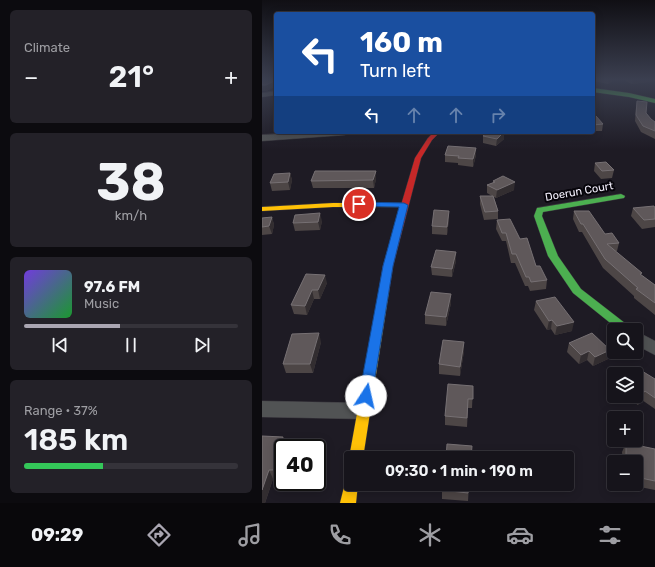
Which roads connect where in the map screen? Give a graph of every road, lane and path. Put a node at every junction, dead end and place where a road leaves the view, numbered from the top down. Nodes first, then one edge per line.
1 (317, 134) edge
2 (436, 134) edge
3 (262, 138) edge
4 (621, 196) dead end
5 (404, 205) junction
6 (262, 209) edge
7 (617, 323) edge
8 (643, 341) edge
9 (655, 349) edge
10 (262, 409) edge
11 (363, 410) junction
12 (357, 451) edge
13 (350, 491) edge
14 (348, 503) edge

1 - 3 street
2 - 5 street
4 - 7 street, Doerun Court
5 - 6 street
5 - 11 street
8 - 9 street
10 - 11 street
11 - 12 street
13 - 14 street

